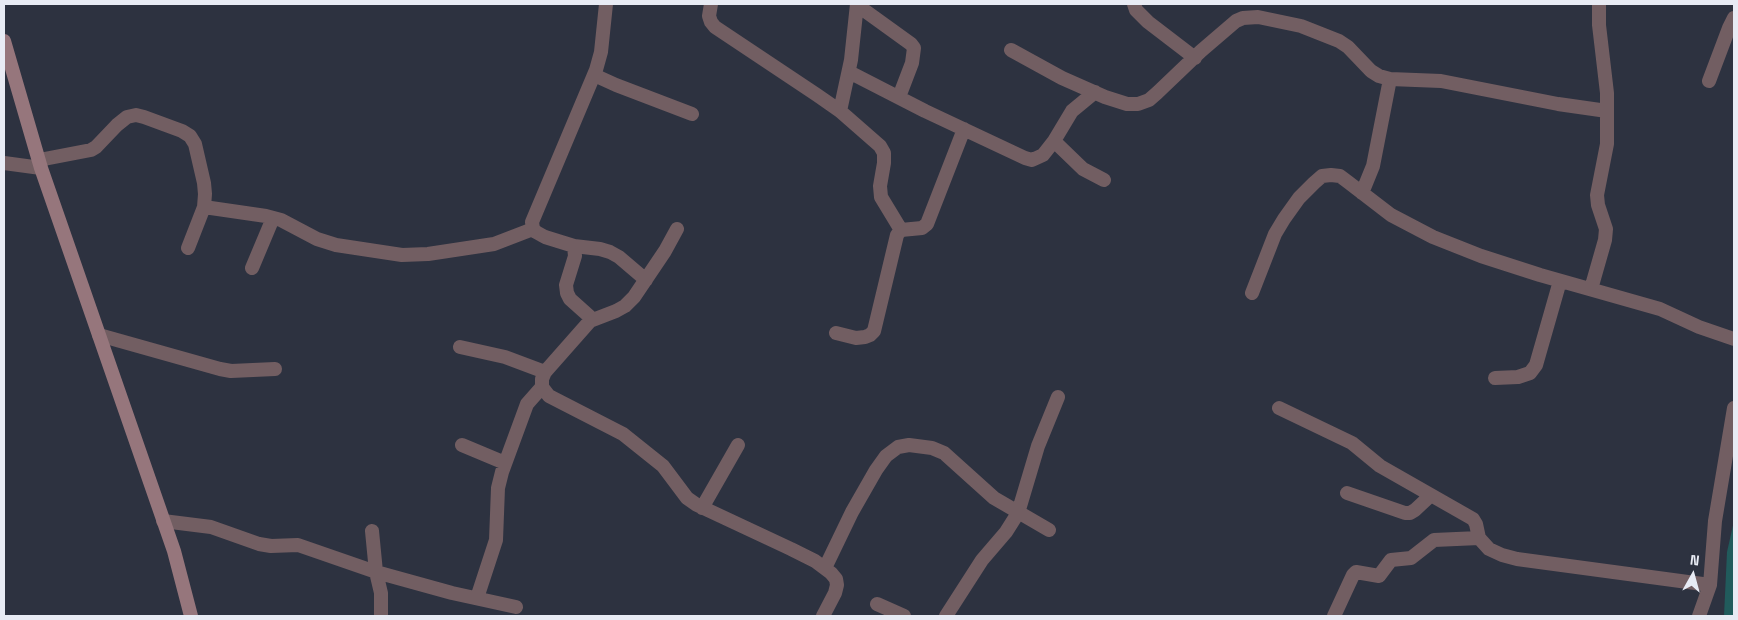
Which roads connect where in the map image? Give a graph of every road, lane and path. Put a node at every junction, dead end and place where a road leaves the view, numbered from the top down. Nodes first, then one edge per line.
1 (606, 4) edge
2 (711, 4) edge
3 (1134, 4) edge
4 (1599, 4) edge
5 (857, 5) edge
6 (1734, 18) edge
7 (4, 41) edge
8 (1011, 50) dead end
9 (1195, 58) junction
10 (849, 72) junction
11 (594, 75) junction
12 (1390, 79) junction
13 (1709, 80) dead end
14 (1094, 92) junction
15 (899, 97) junction
16 (840, 111) junction
17 (1607, 111) junction
18 (692, 114) dead end
19 (964, 129) junction
20 (1054, 141) junction
21 (4, 163) edge
22 (40, 164) junction
23 (1104, 180) dead end
24 (1362, 193) junction
25 (204, 207) junction
26 (273, 218) junction
27 (533, 228) junction
28 (677, 229) dead end
29 (901, 230) junction
30 (574, 246) junction
31 (188, 248) dead end
32 (252, 268) dead end
33 (646, 280) junction
34 (1560, 281) junction
35 (1591, 290) junction
36 (1252, 293) dead end
37 (590, 322) junction
38 (836, 333) dead end
39 (99, 335) junction
40 (1734, 339) edge
41 (460, 347) dead end
42 (275, 370) dead end
43 (545, 372) junction
44 (1495, 378) dead end
45 (542, 387) junction
46 (1058, 397) dead end
47 (1279, 408) dead end
48 (1734, 408) edge
49 (462, 445) dead end
50 (738, 445) dead end
51 (505, 463) junction
52 (1347, 493) dead end
53 (1430, 496) junction
54 (702, 508) junction
55 (1018, 513) junction
56 (163, 521) junction
57 (372, 530) dead end
58 (1049, 530) dead end
59 (1479, 538) junction
60 (825, 568) junction
61 (376, 572) junction
62 (1710, 585) junction
63 (477, 598) junction
64 (877, 604) dead end
65 (516, 607) dead end
66 (191, 616) edge
67 (380, 616) edge
68 (824, 616) edge
69 (904, 616) edge
70 (946, 616) edge
71 (1334, 616) edge
72 (1699, 616) edge

1 - 11 street
2 - 16 street
3 - 9 street
4 - 17 street
5 - 10 street
5 - 15 street
6 - 13 street
7 - 22 main road
8 - 14 street
9 - 12 street
9 - 14 street
10 - 15 street
10 - 16 street
11 - 18 street
11 - 27 street
12 - 17 street
12 - 24 street
14 - 20 street
15 - 19 street
16 - 29 street
17 - 35 street
19 - 20 street
19 - 29 street
20 - 23 street
21 - 22 street
22 - 25 street
22 - 39 main road
24 - 34 street
24 - 36 street
25 - 26 street
25 - 31 street
26 - 27 street
26 - 32 street
27 - 30 street
28 - 33 street
29 - 38 street
30 - 33 street
30 - 37 street
33 - 37 street
34 - 35 street
34 - 44 street
35 - 40 street
37 - 43 street
39 - 42 street
39 - 56 main road
41 - 43 street
43 - 45 street
45 - 51 street
45 - 54 street
46 - 55 street
47 - 53 street
48 - 62 street
49 - 51 street
50 - 54 street
51 - 63 street
52 - 53 street
53 - 59 street
54 - 60 street
55 - 58 street
55 - 60 street
55 - 70 street
56 - 61 street
56 - 66 main road
57 - 61 street
59 - 62 street
59 - 71 street
60 - 68 street
61 - 63 street
61 - 67 street
62 - 72 street
63 - 65 street
64 - 69 street

